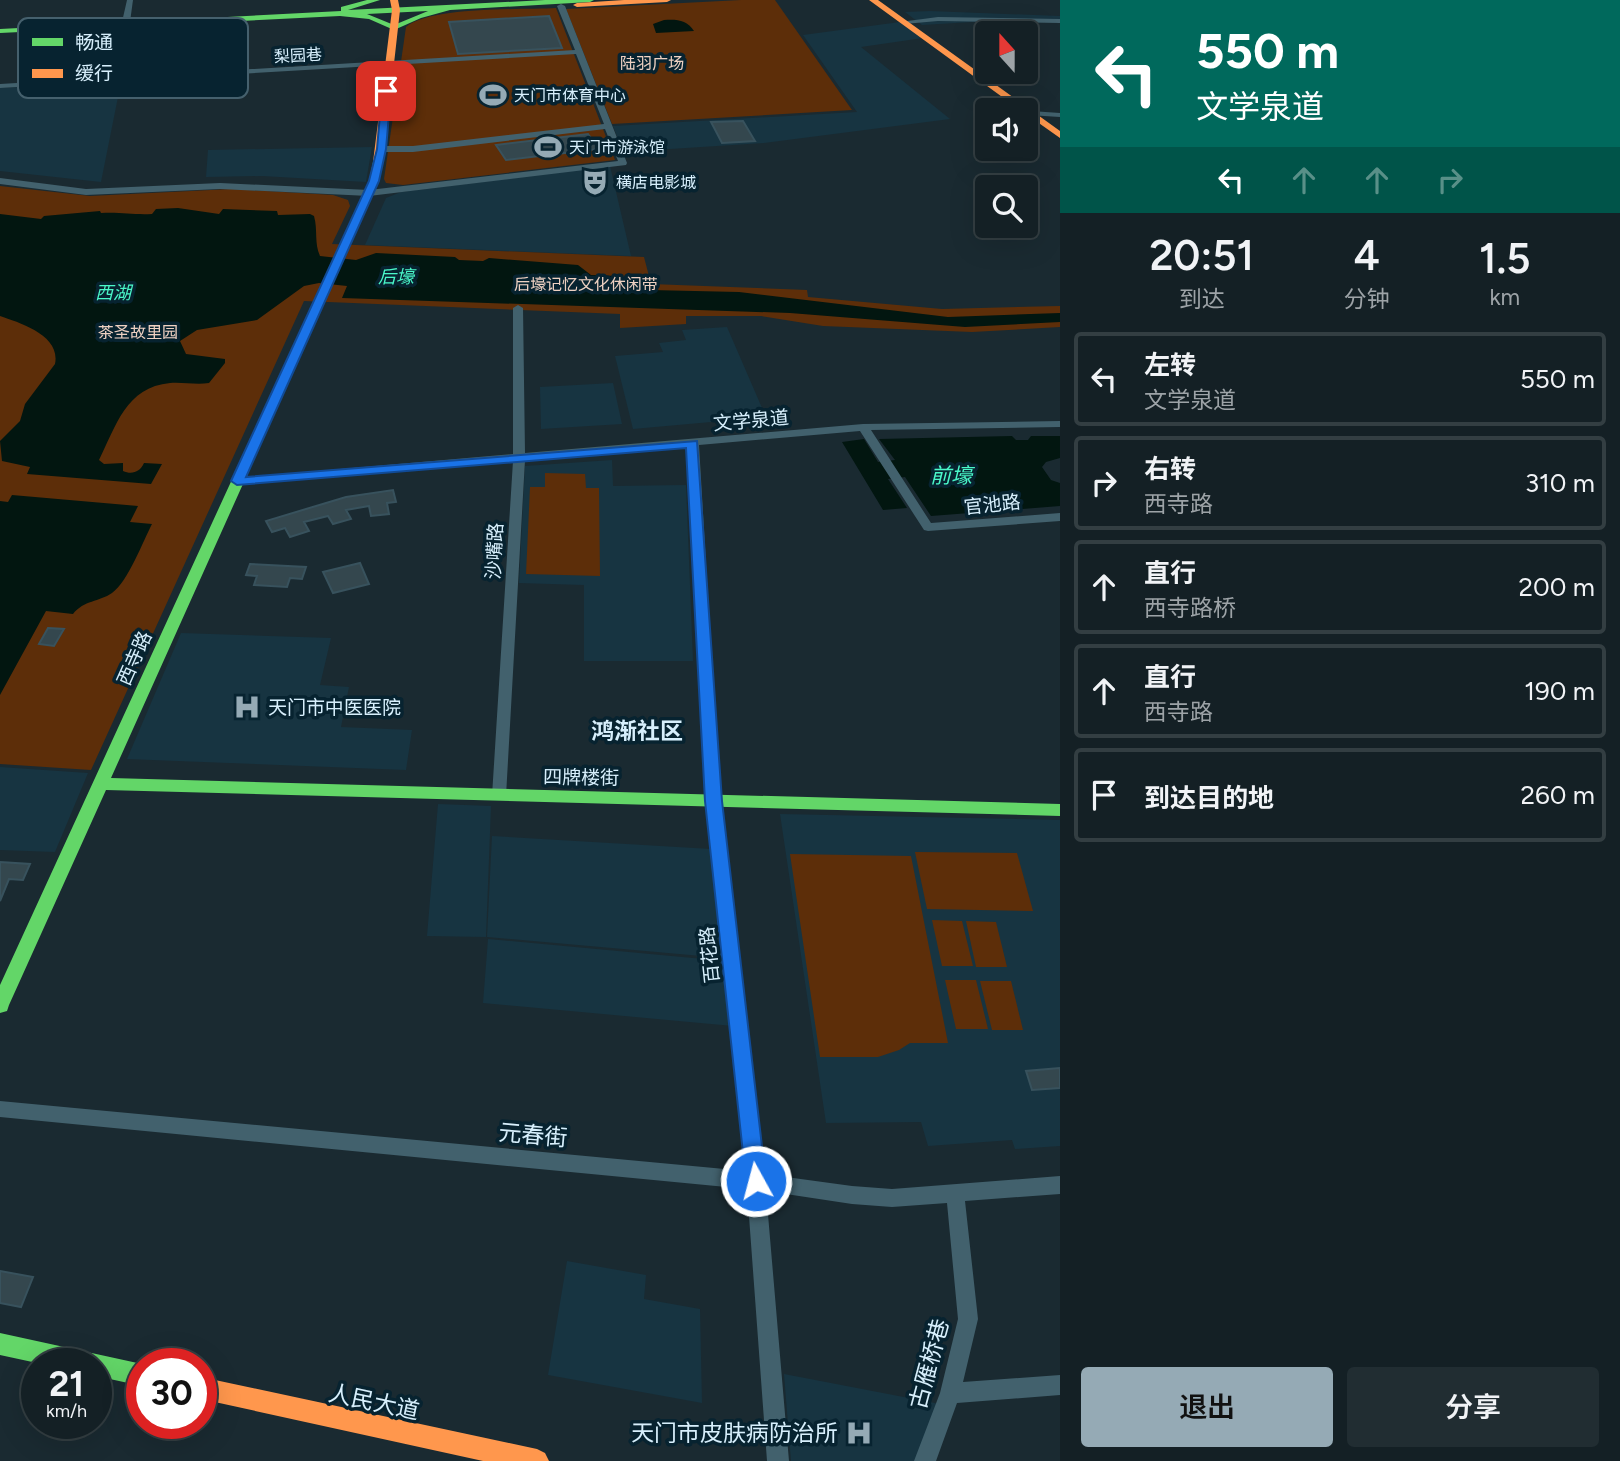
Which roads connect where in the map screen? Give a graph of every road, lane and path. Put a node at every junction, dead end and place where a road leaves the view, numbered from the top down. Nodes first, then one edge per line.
1 (130, 0) edge
2 (376, 0) edge
3 (420, 0) edge
4 (477, 0) edge
5 (590, 0) edge
6 (655, 0) edge
7 (667, 0) edge
8 (873, 0) edge
9 (554, 3) edge
10 (395, 6) edge
11 (451, 6) junction
12 (336, 12) junction
13 (126, 18) edge
14 (178, 18) edge
15 (217, 18) edge
16 (1060, 21) edge
17 (904, 22) junction
18 (18, 28) edge
19 (18, 28) edge
20 (394, 28) junction
21 (0, 29) edge
22 (579, 52) junction
23 (389, 63) junction
24 (248, 71) edge
25 (18, 85) edge
26 (0, 86) edge
27 (1010, 98) edge
28 (1038, 113) edge
29 (1060, 115) edge
30 (1038, 118) edge
31 (608, 126) junction
32 (1060, 135) edge
33 (381, 149) junction
34 (0, 181) edge
35 (369, 193) junction
36 (518, 308) dead end
37 (1060, 424) edge
38 (863, 427) junction
39 (693, 443) junction
40 (519, 459) junction
41 (237, 481) junction
42 (1060, 517) edge
43 (101, 784) junction
44 (499, 796) junction
45 (713, 801) junction
46 (1060, 810) edge
47 (0, 1005) edge
48 (0, 1109) edge
49 (756, 1181) junction
50 (1060, 1185) edge
51 (955, 1194) junction
52 (0, 1345) edge
53 (21, 1349) edge
54 (0, 1356) edge
55 (21, 1361) edge
56 (1060, 1385) edge
57 (217, 1391) edge
58 (950, 1393) junction
59 (217, 1403) edge
60 (480, 1461) edge
61 (537, 1461) edge
62 (778, 1461) edge
63 (925, 1461) edge

1 - 13 street
2 - 12 street
3 - 11 street
4 - 11 street
5 - 11 street
6 - 7 street
6 - 9 street
8 - 17 street
9 - 11 street
9 - 22 street
10 - 11 street
10 - 12 street
10 - 20 street
11 - 20 street
12 - 14 street
12 - 15 street
12 - 20 street
16 - 17 street
17 - 27 street
18 - 21 street
19 - 21 street
20 - 23 street
22 - 23 street, 梨园巷
22 - 31 street
23 - 24 street, 梨园巷
23 - 33 street
25 - 26 street, 梨园巷
28 - 29 street
30 - 32 street
31 - 33 street
31 - 35 street
33 - 35 street
34 - 35 street
35 - 41 street, 西寺路
36 - 40 street, 沙嘴路
37 - 38 street, 文学泉道
38 - 39 street, 文学泉道
38 - 42 street, 官池路
39 - 40 street, 文学泉道
39 - 45 street, 百花路
40 - 41 street, 文学泉道
40 - 44 street, 沙嘴路
41 - 43 street, 西寺路
43 - 44 street, 四牌楼街
43 - 47 street, 西寺路
44 - 45 street, 四牌楼街
45 - 46 street, 四牌楼街
45 - 49 street, 百花路
48 - 49 street, 元春街
49 - 51 street, 元春街
49 - 62 street, 百花路
50 - 51 street, 元春街
51 - 58 street, 古雁桥巷
52 - 53 street
54 - 55 street
56 - 58 street
57 - 61 street, 人民大道
58 - 63 street, 古雁桥巷
59 - 60 street, 人民大道

